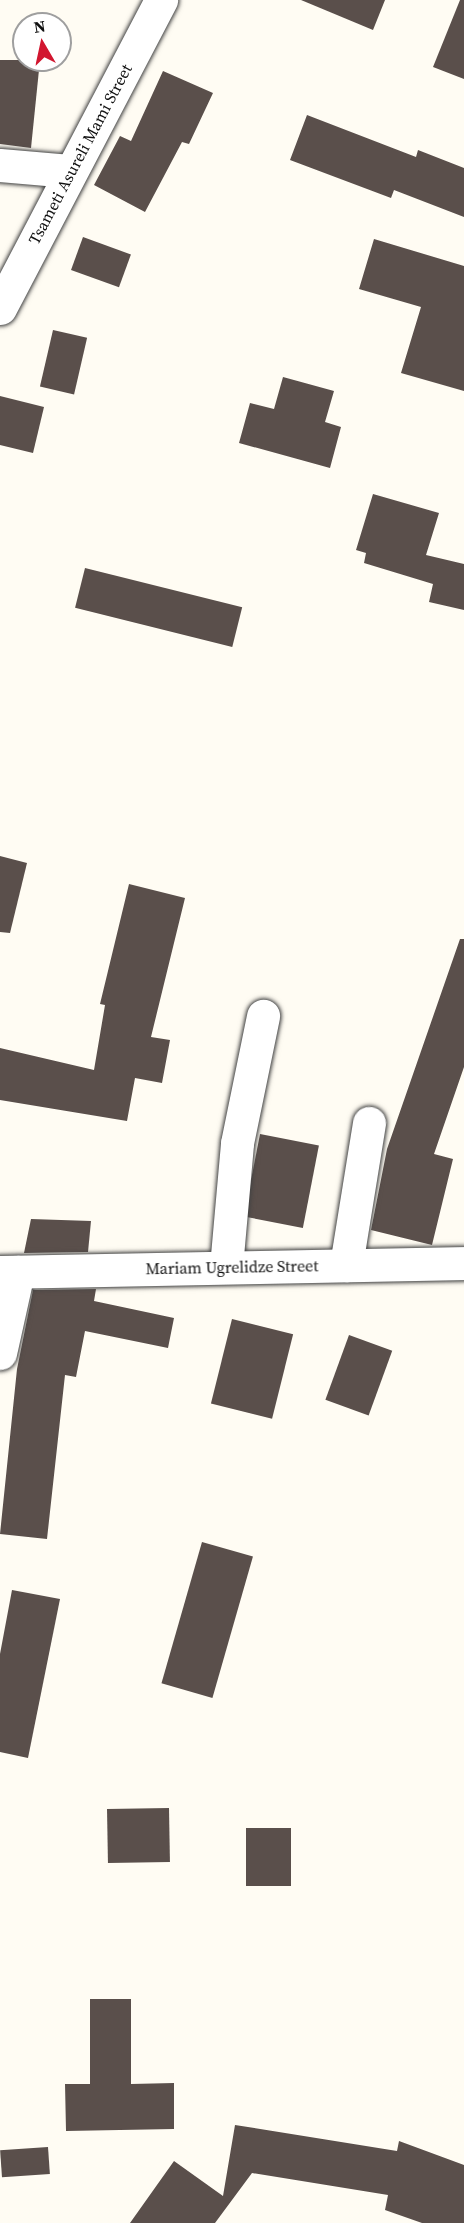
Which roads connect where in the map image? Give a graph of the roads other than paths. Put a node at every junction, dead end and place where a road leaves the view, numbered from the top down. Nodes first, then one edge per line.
1 (161, 0) edge
2 (0, 165) edge
3 (70, 171) junction
4 (3, 296) edge
5 (263, 1016) dead end
6 (369, 1123) dead end
7 (464, 1263) edge
8 (345, 1265) junction
9 (226, 1267) junction
10 (9, 1272) edge
11 (0, 1353) edge

1 - 3 street, Tsameti Asureli Mami Street
2 - 3 street
3 - 4 street, Tsameti Asureli Mami Street
5 - 9 street
6 - 8 street
7 - 8 street, Mariam Ugrelidze Street
8 - 9 street, Mariam Ugrelidze Street
9 - 10 street, Mariam Ugrelidze Street
10 - 11 street

